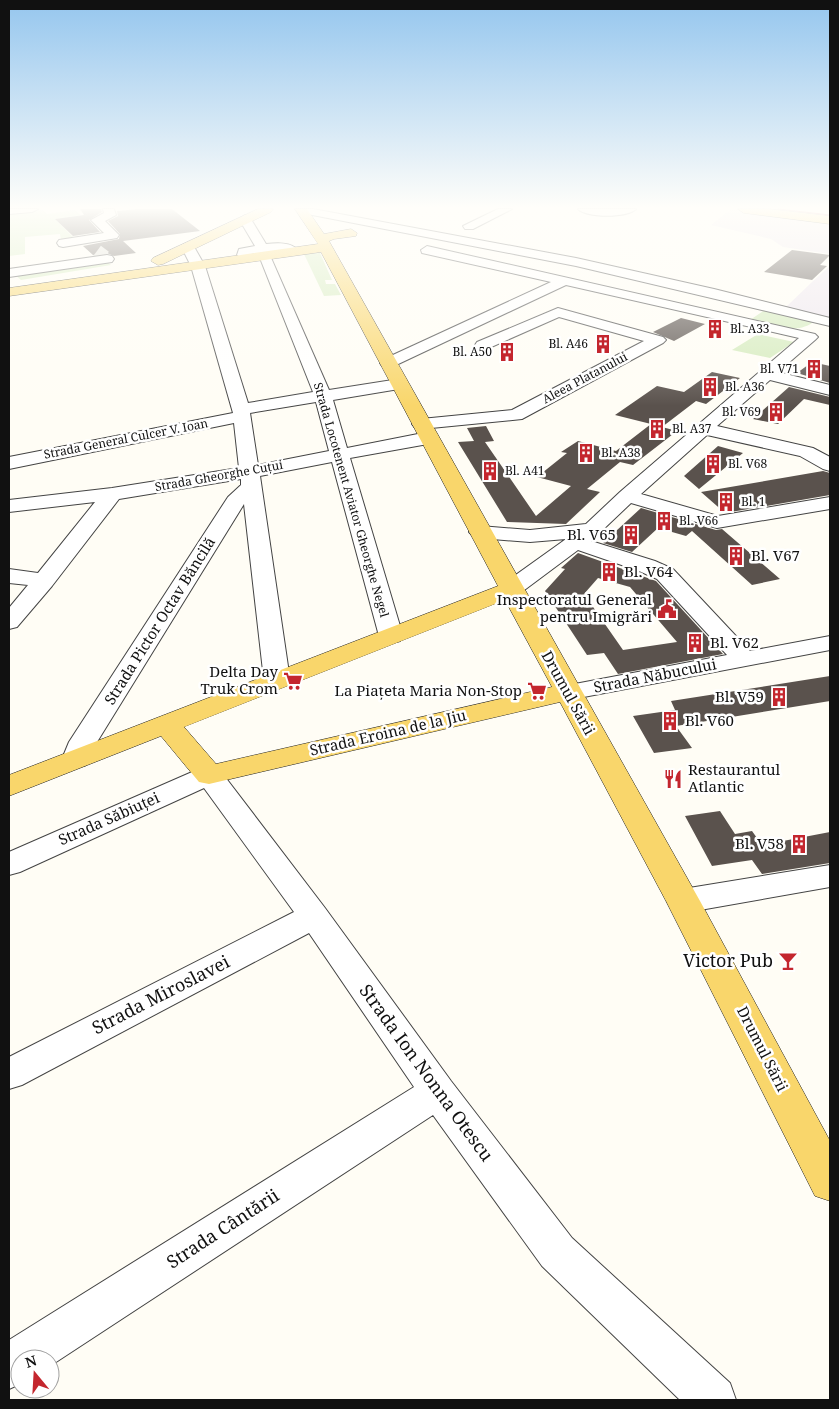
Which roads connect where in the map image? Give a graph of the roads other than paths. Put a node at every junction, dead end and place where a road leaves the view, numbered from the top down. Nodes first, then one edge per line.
1 (44, 275) edge
2 (112, 275) edge
3 (119, 275) edge
4 (200, 275) edge
5 (267, 275) edge
6 (341, 275) edge
7 (537, 275) edge
8 (632, 275) edge
9 (564, 281) junction
10 (9, 286) edge
11 (46, 286) junction
12 (9, 292) edge
13 (748, 301) junction
14 (673, 306) junction
15 (725, 318) junction
16 (830, 322) edge
17 (830, 326) edge
18 (623, 331) junction
19 (811, 340) junction
20 (483, 345) dead end
21 (388, 363) junction
22 (767, 374) junction
23 (399, 384) junction
24 (830, 390) edge
25 (323, 396) junction
26 (242, 413) junction
27 (704, 429) junction
28 (425, 431) junction
29 (339, 455) junction
30 (9, 462) edge
31 (830, 466) edge
32 (250, 480) junction
33 (112, 494) junction
34 (627, 496) junction
35 (830, 502) edge
36 (9, 506) edge
37 (480, 532) junction
38 (585, 536) junction
39 (9, 576) edge
40 (44, 581) junction
41 (511, 589) junction
42 (9, 622) edge
43 (391, 636) junction
44 (830, 643) edge
45 (744, 659) junction
46 (277, 680) junction
47 (568, 692) junction
48 (165, 723) junction
49 (76, 759) junction
50 (209, 774) junction
51 (9, 786) edge
52 (9, 864) edge
53 (830, 876) edge
54 (683, 901) junction
55 (314, 916) junction
56 (9, 1074) edge
57 (438, 1092) junction
58 (830, 1182) edge
59 (9, 1366) edge
60 (713, 1400) edge

1 - 10 main road
2 - 11 main road
3 - 11 main road
4 - 26 street
5 - 25 street, Strada Locotenent Aviator Gheorghe Negel
6 - 21 main road, Drumul Sării
7 - 9 street
8 - 13 street
9 - 14 street
9 - 21 street
11 - 12 main road
13 - 15 street
13 - 16 street
14 - 15 street
14 - 18 street, Aleea Platanului
15 - 19 street
17 - 19 street
18 - 20 street
18 - 28 street, Aleea Platanului
19 - 22 street
21 - 23 main road, Drumul Sării
22 - 24 street
22 - 27 street
23 - 25 street, Strada General Culcer V. Ioan
23 - 28 main road, Drumul Sării
25 - 26 street, Strada General Culcer V. Ioan
25 - 29 street, Strada Locotenent Aviator Gheorghe Negel
26 - 30 street, Strada General Culcer V. Ioan
26 - 32 street
27 - 31 street
27 - 34 street
28 - 29 street, Strada Gheorghe Cuțui
28 - 37 main road, Drumul Sării
29 - 32 street, Strada Gheorghe Cuțui
29 - 43 street, Strada Locotenent Aviator Gheorghe Negel
32 - 33 street, Strada Gheorghe Cuțui
32 - 46 street
32 - 49 street, Strada Pictor Octav Băncilă
33 - 36 street, Strada Gheorghe Cuțui
33 - 40 street
34 - 35 street
34 - 38 street
37 - 38 street
37 - 41 main road, Drumul Sării
38 - 41 street
38 - 45 street
39 - 40 street
40 - 42 street
41 - 43 main road
41 - 47 main road, Drumul Sării
43 - 46 main road
44 - 45 street, Strada Năbucului
45 - 47 street, Strada Năbucului
46 - 48 main road
47 - 50 main road, Strada Eroina de la Jiu
47 - 54 main road, Drumul Sării
48 - 49 main road
48 - 50 main road, Strada Ion Nonna Otescu
49 - 51 main road
50 - 52 street, Strada Săbiuței
50 - 55 street, Strada Ion Nonna Otescu
53 - 54 street
54 - 58 main road, Drumul Sării
55 - 56 street, Strada Miroslavei
55 - 57 street, Strada Ion Nonna Otescu
57 - 59 street, Strada Cântării
57 - 60 street, Strada Ion Nonna Otescu

